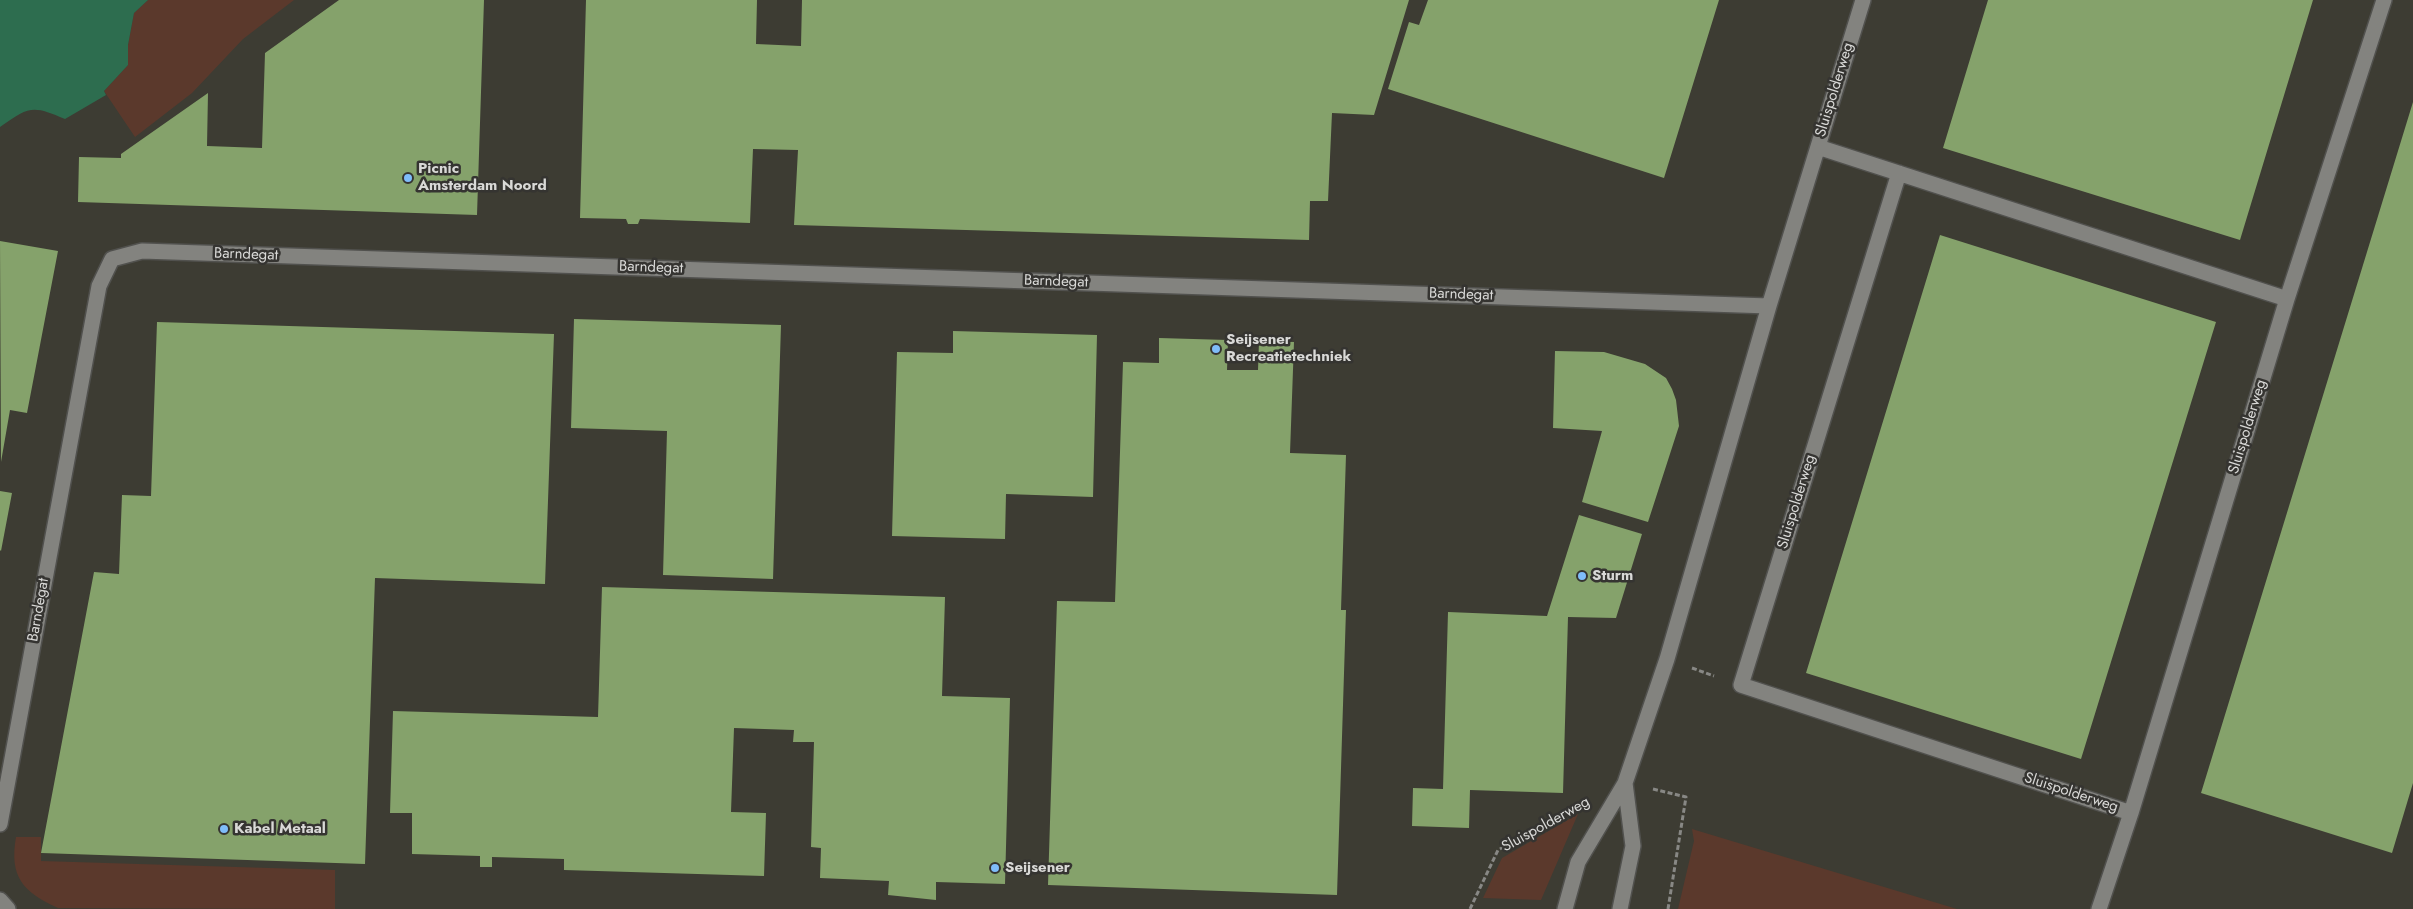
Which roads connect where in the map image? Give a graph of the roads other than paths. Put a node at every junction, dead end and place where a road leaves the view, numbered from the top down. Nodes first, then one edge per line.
1 (1863, 0) edge
2 (2384, 0) edge
3 (1818, 147) junction
4 (1899, 173) junction
5 (2286, 299) junction
6 (1769, 306) junction
7 (1625, 783) junction
8 (2131, 812) junction
9 (0, 824) edge
10 (0, 900) edge
11 (8, 909) edge
12 (1565, 909) edge
13 (1620, 909) edge
14 (2099, 909) edge

1 - 3 street, Sluispolderweg
2 - 5 street, Sluispolderweg
3 - 4 street
3 - 6 street, Sluispolderweg
4 - 5 street
4 - 8 street, Sluispolderweg
5 - 8 street, Sluispolderweg
6 - 7 street, Sluispolderweg
6 - 9 street, Barndegat
7 - 12 street, Sluispolderweg
7 - 13 street, Sluispolderweg
8 - 14 street
10 - 11 street

